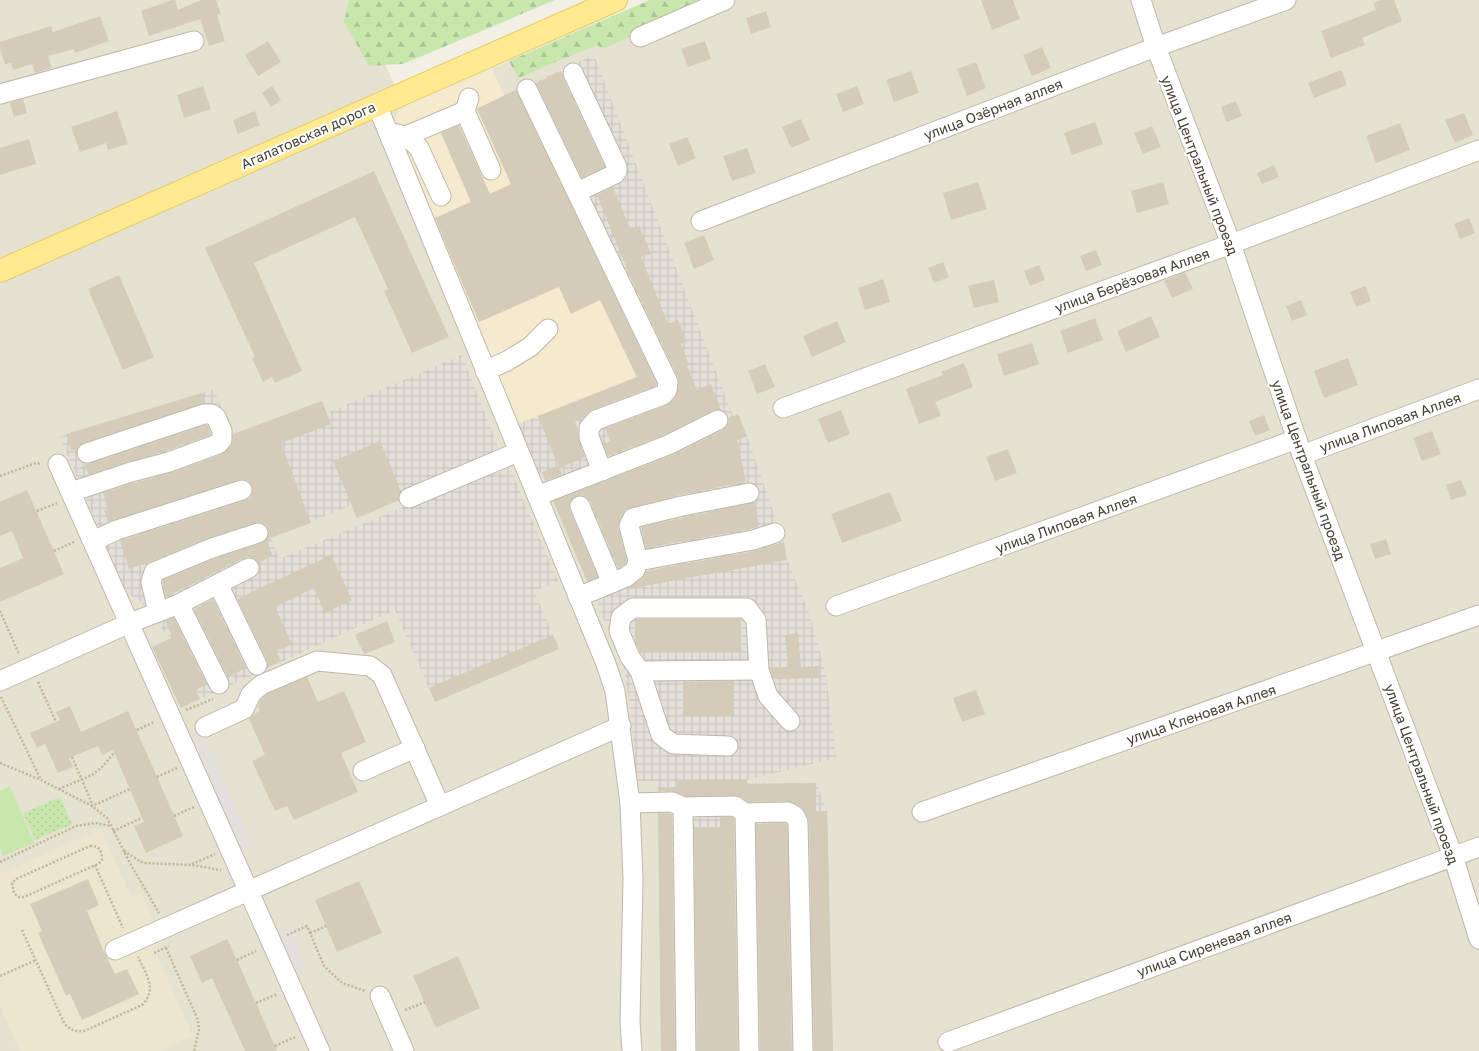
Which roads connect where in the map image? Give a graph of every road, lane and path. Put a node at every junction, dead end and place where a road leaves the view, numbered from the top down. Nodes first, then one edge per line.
1 (616, 0) edge
2 (725, 0) edge
3 (1141, 0) edge
4 (1286, 0) edge
5 (640, 37) dead end
6 (194, 41) dead end
7 (1156, 47) junction
8 (573, 73) dead end
9 (527, 89) dead end
10 (0, 94) edge
11 (376, 104) junction
12 (397, 134) junction
13 (1479, 150) edge
14 (491, 170) dead end
15 (577, 192) junction
16 (441, 196) dead end
17 (701, 221) dead end
18 (1231, 244) junction
19 (0, 271) edge
20 (548, 329) dead end
21 (485, 371) junction
22 (1479, 389) edge
23 (783, 408) dead end
24 (718, 420) dead end
25 (1300, 447) junction
26 (518, 452) junction
27 (87, 453) dead end
28 (58, 464) joint
29 (602, 471) junction
30 (0, 476) edge
31 (242, 490) dead end
32 (748, 492) dead end
33 (67, 496) junction
34 (537, 496) junction
35 (409, 498) dead end
36 (580, 506) dead end
37 (37, 511) dead end
38 (258, 533) dead end
39 (775, 533) dead end
40 (86, 540) junction
41 (54, 550) dead end
42 (638, 561) junction
43 (249, 568) dead end
44 (612, 583) junction
45 (218, 584) junction
46 (578, 597) junction
47 (179, 604) junction
48 (836, 606) dead end
49 (0, 611) edge
50 (158, 612) junction
51 (1479, 616) edge
52 (130, 624) junction
53 (619, 631) junction
54 (596, 641) junction
55 (1377, 652) junction
56 (22, 661) dead end
57 (257, 666) dead end
58 (759, 670) junction
59 (640, 671) junction
60 (36, 677) dead end
61 (0, 681) edge
62 (219, 684) dead end
63 (0, 695) edge
64 (160, 720) dead end
65 (790, 721) dead end
66 (56, 722) dead end
67 (205, 726) dead end
68 (621, 726) junction
69 (137, 730) dead end
70 (728, 746) dead end
71 (415, 748) junction
72 (114, 753) dead end
73 (72, 757) dead end
74 (0, 763) edge
75 (181, 766) dead end
76 (363, 771) dead end
77 (157, 777) dead end
78 (82, 779) junction
79 (41, 780) junction
80 (58, 789) junction
81 (130, 789) dead end
82 (630, 803) junction
83 (199, 805) dead end
84 (92, 806) junction
85 (440, 806) junction
86 (683, 807) junction
87 (922, 812) dead end
88 (745, 813) junction
89 (174, 816) dead end
90 (142, 818) dead end
91 (111, 826) junction
92 (113, 830) junction
93 (1479, 847) edge
94 (123, 850) junction
95 (220, 852) dead end
96 (1453, 856) junction
97 (0, 862) edge
98 (95, 865) junction
99 (192, 865) junction
100 (228, 871) dead end
101 (249, 890) junction
102 (326, 926) dead end
103 (165, 928) junction
104 (22, 930) dead end
105 (299, 930) dead end
106 (310, 933) junction
107 (1479, 939) edge
108 (166, 948) dead end
109 (263, 948) dead end
110 (128, 950) junction
111 (36, 960) junction
112 (237, 960) dead end
113 (0, 976) edge
114 (282, 992) dead end
115 (380, 996) joint
116 (424, 1002) dead end
117 (256, 1003) dead end
118 (389, 1017) junction
119 (301, 1034) dead end
120 (948, 1042) dead end
121 (275, 1046) dead end
122 (194, 1051) edge
123 (320, 1051) edge
124 (404, 1051) edge
125 (632, 1051) edge
126 (686, 1051) edge
127 (749, 1051) edge
128 (803, 1051) edge

1 - 11 main road, Агалатовская дорога
2 - 5 street
3 - 7 street, улица Центральный проезд
4 - 7 street, улица Озёрная аллея
6 - 10 street
7 - 17 street, улица Озёрная аллея
7 - 18 street, улица Центральный проезд
8 - 15 street
9 - 15 street
11 - 12 street
11 - 19 main road, Агалатовская дорога
12 - 14 street
12 - 16 street
12 - 21 street
13 - 18 street, улица Берёзовая Аллея
15 - 29 street
18 - 23 street, улица Берёзовая Аллея
18 - 25 street, улица Центральный проезд
20 - 21 street
21 - 26 street
22 - 25 street, улица Липовая Аллея
24 - 29 street
25 - 48 street, улица Липовая Аллея
25 - 55 street, улица Центральный проезд
26 - 34 street
26 - 35 street
27 - 33 street
28 - 30 path
28 - 33 street
29 - 34 street
31 - 40 street
32 - 42 street
33 - 37 path
33 - 40 street
34 - 46 street
36 - 44 street
38 - 50 street
39 - 42 street
40 - 41 path
40 - 52 street
42 - 44 street
43 - 45 street
44 - 46 street
45 - 47 street
45 - 57 street
46 - 54 street
47 - 50 street
47 - 62 street
49 - 56 path
50 - 52 street
51 - 55 street, улица Кленовая Аллея
52 - 61 street
52 - 101 street
53 - 54 street
53 - 58 street
53 - 59 street
54 - 68 street
55 - 87 street, улица Кленовая Аллея
55 - 96 street, улица Центральный проезд
58 - 59 street
58 - 65 street
59 - 70 street
60 - 66 path
63 - 79 path
64 - 69 path
67 - 71 street
68 - 82 street
68 - 85 street
71 - 76 street
71 - 85 street
72 - 78 path
73 - 78 path
74 - 79 path
75 - 77 path
78 - 80 path
78 - 84 path
79 - 80 path
80 - 84 path
81 - 84 path
82 - 86 street
82 - 125 street
83 - 89 path
84 - 91 path
85 - 101 street
86 - 88 street
86 - 126 street
88 - 127 street
88 - 128 street
90 - 92 path
91 - 92 path
91 - 97 path
92 - 94 path
93 - 96 street, улица Сиреневая аллея
94 - 99 path
94 - 103 path
95 - 99 path
96 - 107 street, улица Центральный проезд
96 - 120 street, улица Сиреневая аллея
98 - 98 path
98 - 110 path
99 - 100 path
101 - 103 street
101 - 123 street
102 - 106 path
103 - 110 street
104 - 111 path
105 - 106 path
106 - 115 path
108 - 122 path
109 - 112 path
110 - 111 path
111 - 113 path
114 - 117 path
115 - 118 street
116 - 118 path
118 - 124 street
119 - 121 path

